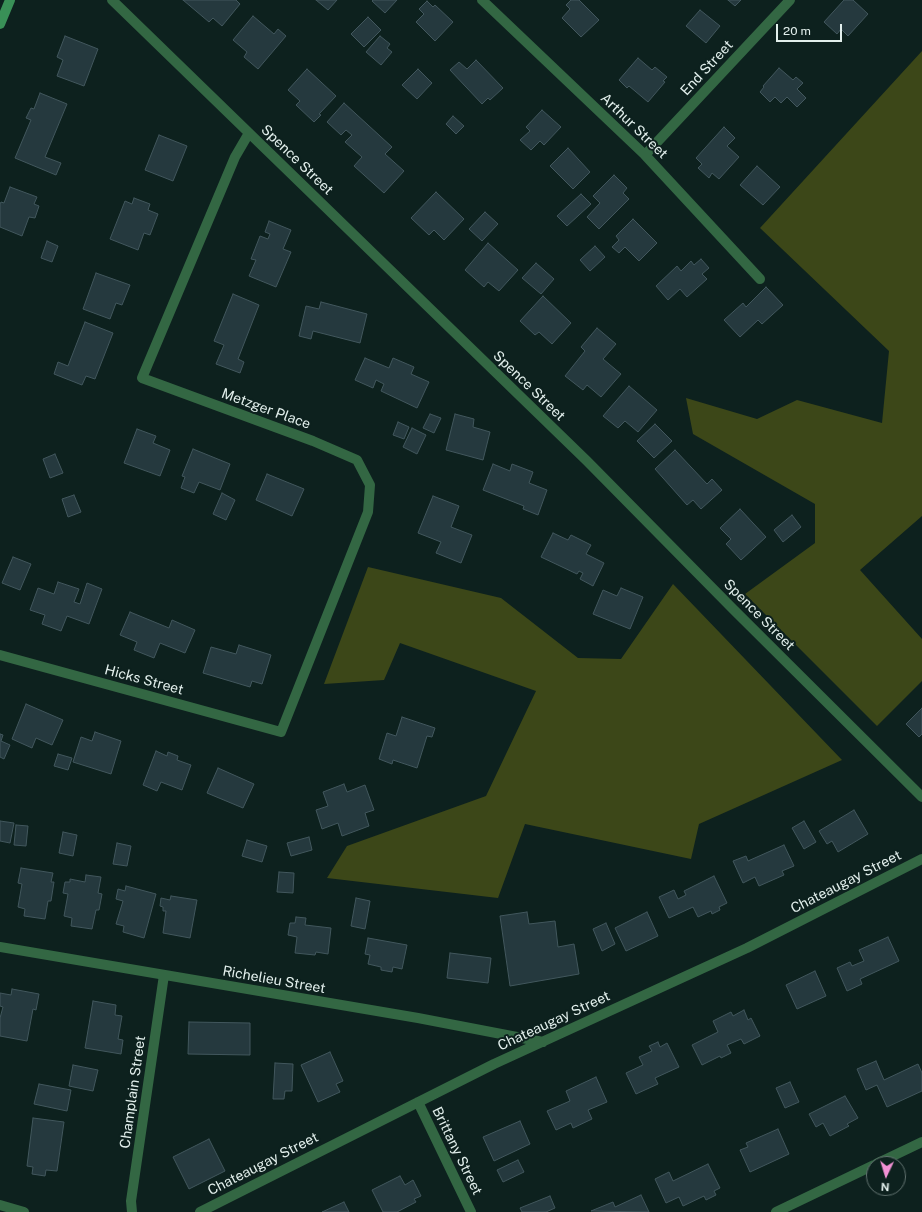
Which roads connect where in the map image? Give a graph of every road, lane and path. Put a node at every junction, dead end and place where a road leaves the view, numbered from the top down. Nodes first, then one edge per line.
1 (10, 0) edge
2 (112, 0) edge
3 (482, 0) edge
4 (790, 0) edge
5 (0, 24) edge
6 (249, 133) junction
7 (645, 155) junction
8 (760, 279) dead end
9 (0, 655) edge
10 (281, 732) joint
11 (922, 797) edge
12 (922, 859) edge
13 (0, 947) edge
14 (164, 975) junction
15 (543, 1042) junction
16 (418, 1102) junction
17 (922, 1142) edge
18 (892, 1156) edge
19 (866, 1168) edge
20 (0, 1205) edge
21 (24, 1212) edge
22 (132, 1212) edge
23 (200, 1212) edge
24 (471, 1212) edge
25 (776, 1212) edge

1 - 5 street
2 - 6 street, Spence Street
3 - 7 street, Arthur Street
4 - 7 street, End Street
6 - 10 street, Metzger Place
6 - 11 street, Spence Street
7 - 8 street, Arthur Street
9 - 10 street, Hicks Street
12 - 15 street, Chateaugay Street
13 - 14 street, Richelieu Street
14 - 15 street, Richelieu Street
14 - 22 street, Champlain Street
15 - 16 street, Chateaugay Street
16 - 23 street, Chateaugay Street
16 - 24 street, Brittany Street
17 - 18 street
19 - 25 street
20 - 21 street

